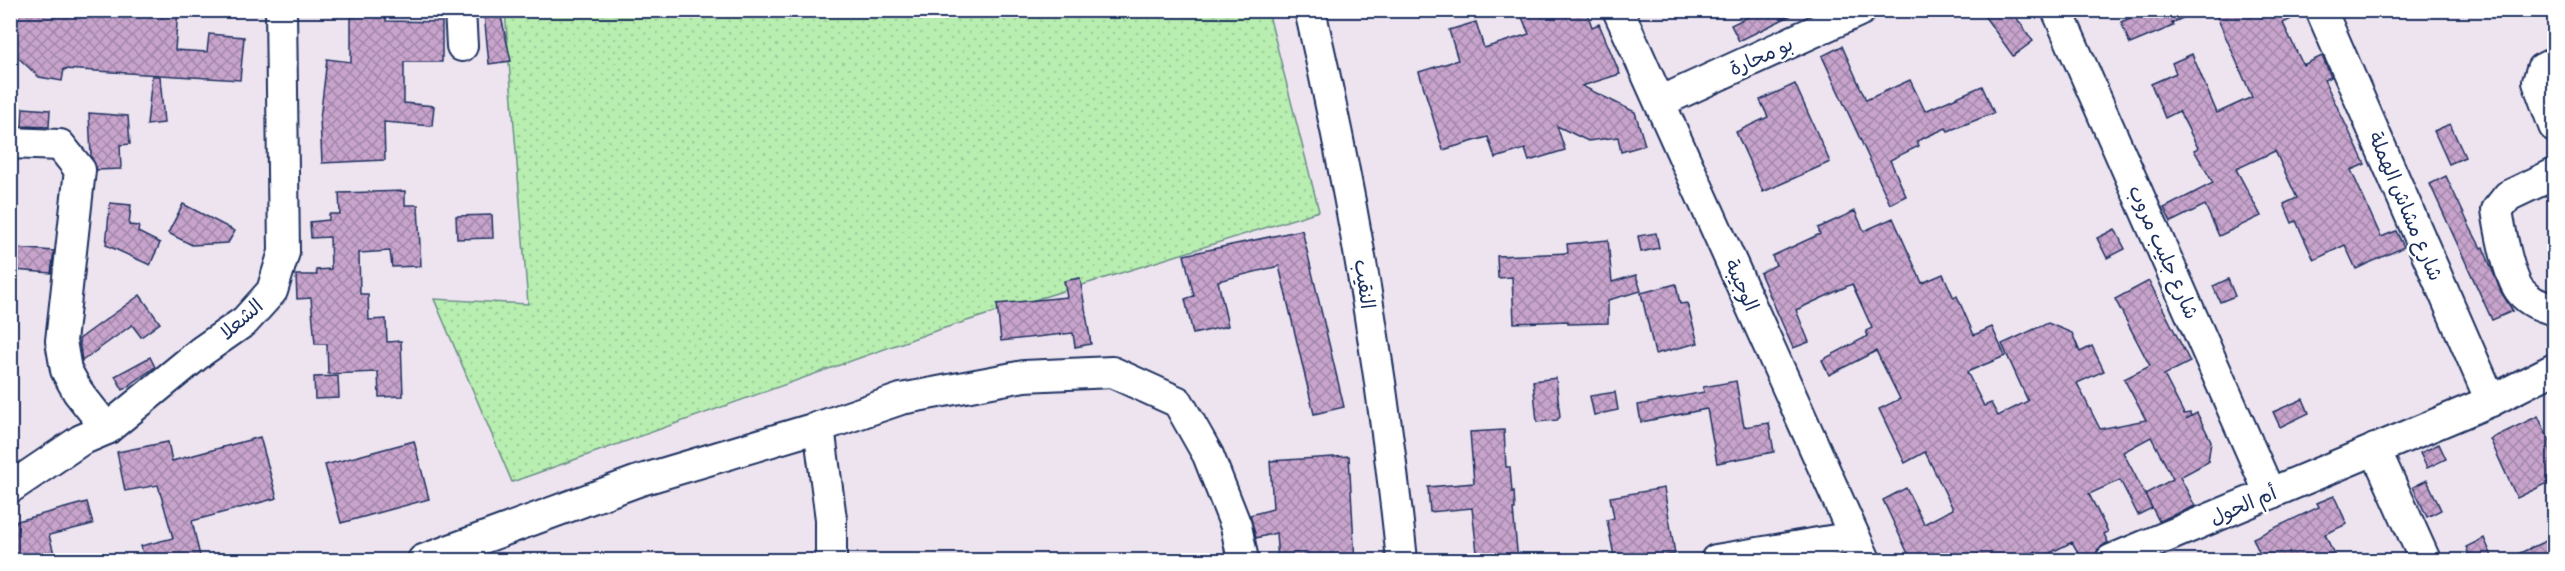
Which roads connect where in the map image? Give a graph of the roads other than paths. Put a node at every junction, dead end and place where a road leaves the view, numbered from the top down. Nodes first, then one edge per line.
1 (281, 10) edge
2 (460, 10) edge
3 (1310, 10) edge
4 (1618, 10) edge
5 (1862, 10) edge
6 (2057, 10) edge
7 (2321, 10) edge
8 (462, 46) dead end
9 (2554, 63) edge
10 (1660, 102) junction
11 (2554, 126) edge
12 (10, 142) edge
13 (2554, 174) edge
14 (2554, 310) edge
15 (2554, 369) edge
16 (2491, 401) junction
17 (819, 427) junction
18 (107, 429) junction
19 (2375, 449) junction
20 (10, 488) edge
21 (2270, 494) junction
22 (1860, 549) edge
23 (423, 561) edge
24 (831, 561) edge
25 (1243, 561) edge
26 (1402, 561) edge
27 (1716, 561) edge
28 (2111, 561) edge
29 (2425, 561) edge

1 - 18 street, الشعلا
2 - 8 street
3 - 26 street, النقيب
4 - 10 street, الوجيبة
5 - 10 street, بو محارة
6 - 21 street, شارع جليب مروب
7 - 16 street, شارع مشاش الهملة
9 - 11 street
10 - 22 street, الوجيبة
12 - 18 street
13 - 14 street
15 - 16 street, أم الحول
16 - 19 street, أم الحول
17 - 23 street
17 - 24 street
17 - 25 street
18 - 20 street, الشعلا
19 - 21 street, أم الحول
19 - 29 street
21 - 28 street, أم الحول
22 - 27 street

